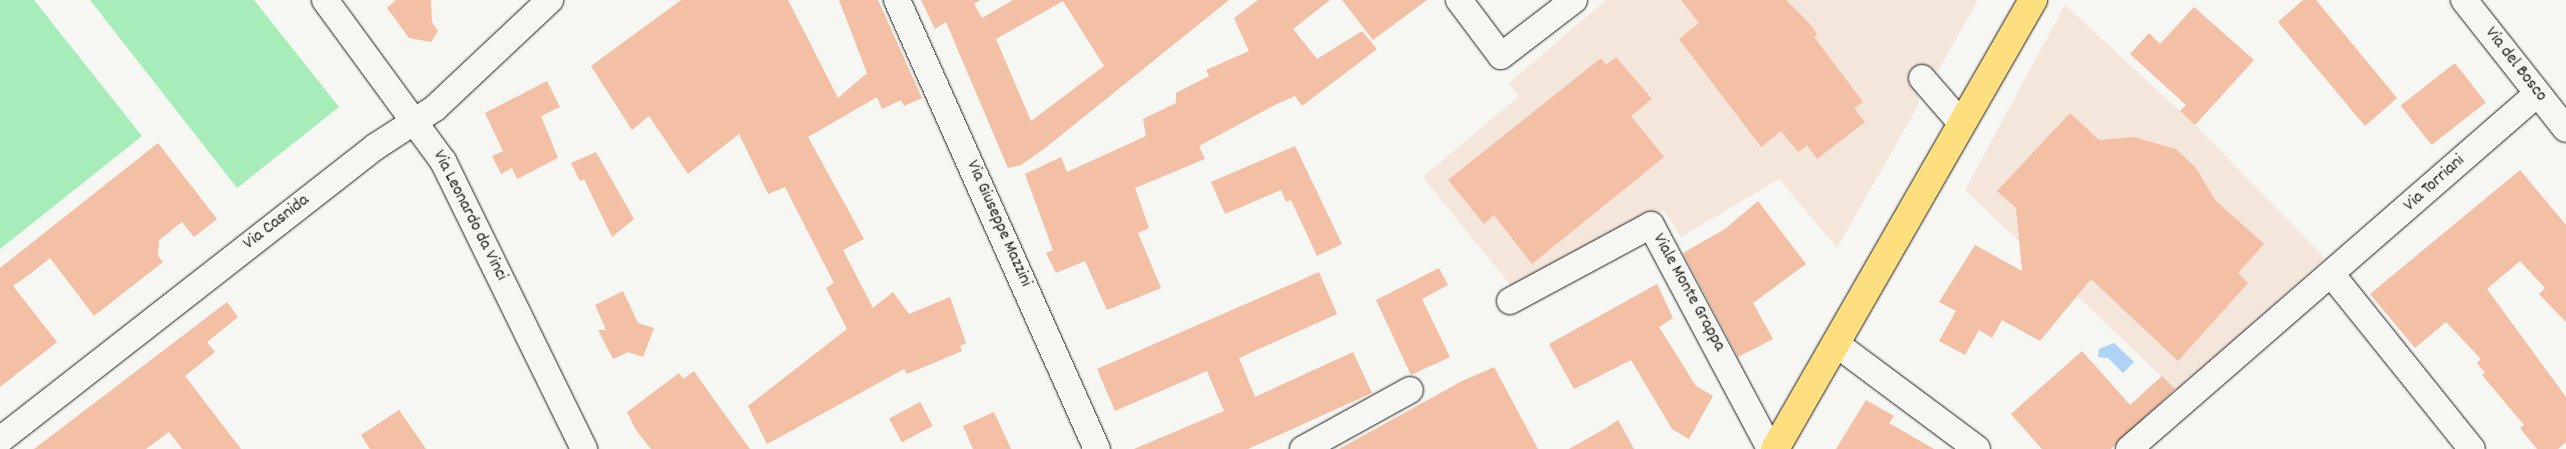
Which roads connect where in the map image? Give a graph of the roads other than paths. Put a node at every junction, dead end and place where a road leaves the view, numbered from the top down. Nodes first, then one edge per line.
1 (325, 0) edge
2 (550, 0) edge
3 (897, 0) edge
4 (1459, 0) edge
5 (1574, 0) edge
6 (2033, 0) edge
7 (2464, 0) edge
8 (1922, 78) dead end
9 (2537, 94) junction
10 (417, 119) junction
11 (1962, 123) junction
12 (2566, 130) edge
13 (2332, 275) junction
14 (1510, 301) dead end
15 (1835, 344) junction
16 (1410, 390) dead end
17 (0, 440) edge
18 (584, 449) edge
19 (1097, 449) edge
20 (1303, 449) edge
21 (1770, 449) edge
22 (1775, 449) edge
23 (1977, 449) edge
24 (2129, 449) edge
25 (2472, 449) edge

1 - 10 street, Via Leonardo da Vinci
2 - 10 street, Via Casnida
3 - 19 street, Via Giuseppe Mazzini
4 - 5 street
6 - 11 main road
7 - 9 street, Via del Bosco
8 - 11 street
9 - 12 street, Via del Bosco
9 - 13 street, Via Torriani
10 - 17 street, Via Casnida
10 - 18 street, Via Leonardo da Vinci
11 - 15 main road
13 - 24 street, Via Torriani
13 - 25 street
14 - 21 street, Viale Monte Grappa
15 - 22 main road
15 - 23 street
16 - 20 street

